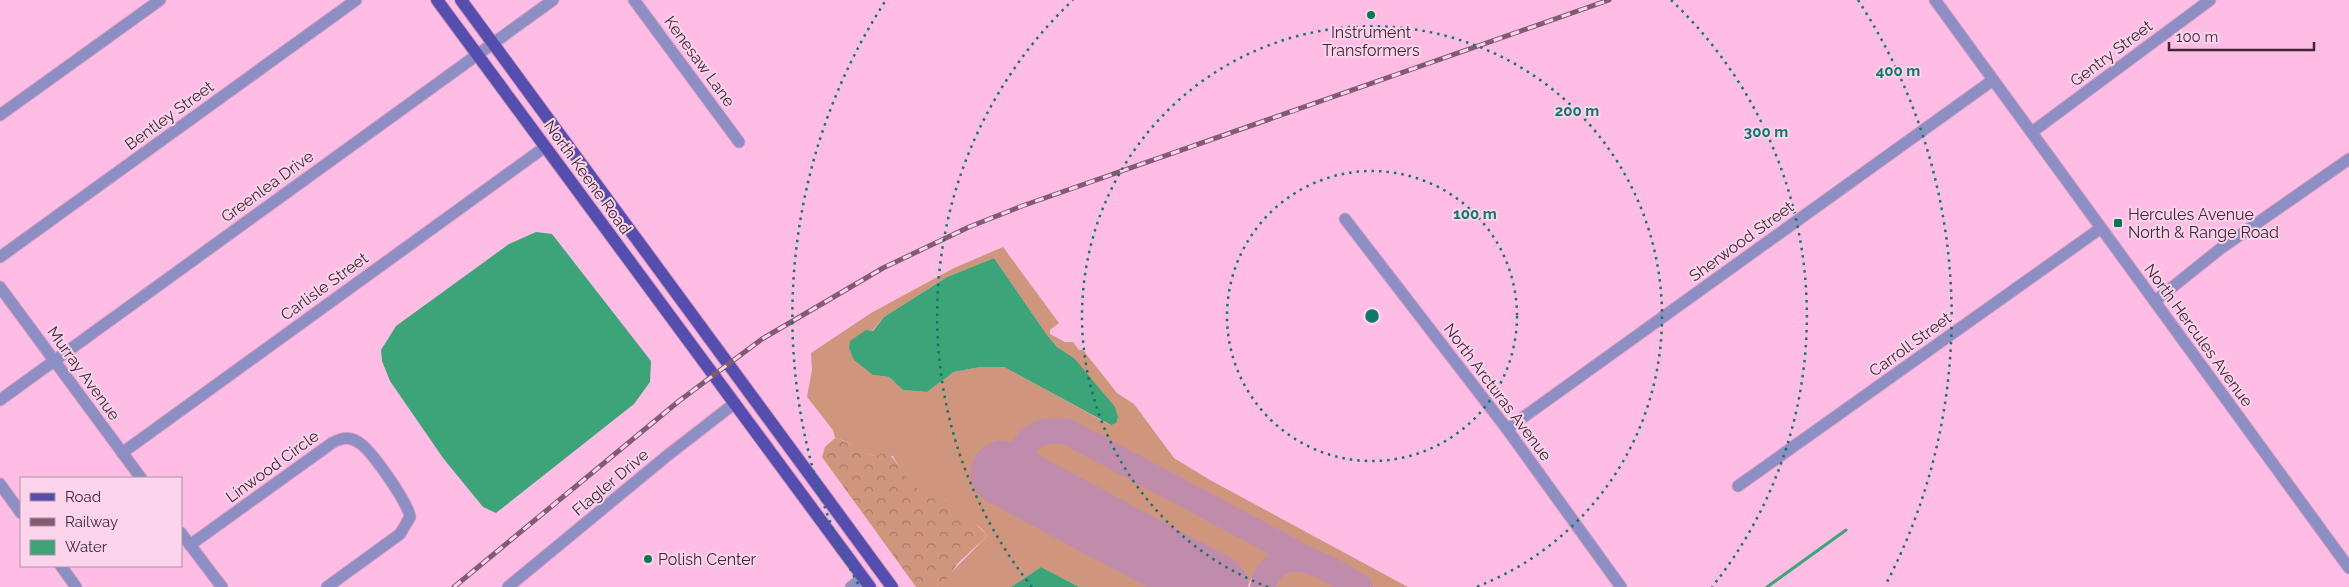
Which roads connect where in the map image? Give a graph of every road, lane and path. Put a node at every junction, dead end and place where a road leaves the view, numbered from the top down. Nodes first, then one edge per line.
1 (160, 0) edge
2 (356, 0) edge
3 (437, 0) edge
4 (460, 0) edge
5 (554, 0) edge
6 (634, 0) edge
7 (1935, 0) edge
8 (2210, 0) edge
9 (492, 43) junction
10 (477, 54) junction
11 (1993, 80) junction
12 (0, 115) edge
13 (2032, 132) junction
14 (739, 142) dead end
15 (545, 147) junction
16 (2349, 159) edge
17 (1345, 219) dead end
18 (2101, 228) junction
19 (0, 257) edge
20 (0, 287) edge
21 (2155, 301) junction
22 (55, 362) junction
23 (0, 400) edge
24 (735, 403) junction
25 (1507, 429) junction
26 (122, 452) junction
27 (140, 477) edge
28 (0, 484) edge
29 (1738, 486) dead end
30 (20, 512) edge
31 (182, 534) edge
32 (190, 545) junction
33 (61, 567) edge
34 (2349, 568) edge
35 (866, 583) edge
36 (516, 585) edge
37 (76, 587) edge
38 (222, 587) edge
39 (327, 587) edge
40 (851, 587) edge
41 (892, 587) edge
42 (1621, 587) edge

1 - 12 street
2 - 19 street, Bentley Street
3 - 10 main road, North Keene Road
4 - 9 main road, North Keene Road
5 - 9 street, Greenlea Drive
6 - 14 street, Kenesaw Lane
7 - 11 street, North Hercules Avenue
8 - 13 street, Gentry Street
9 - 10 street, Greenlea Drive
9 - 41 main road, North Keene Road
10 - 15 main road, North Keene Road
10 - 22 street, Greenlea Drive
11 - 13 street, North Hercules Avenue
11 - 25 street, Sherwood Street
13 - 18 street, North Hercules Avenue
15 - 24 main road, North Keene Road
15 - 26 street, Carlisle Street
16 - 21 street
17 - 25 street, North Arcturas Avenue
18 - 21 street, North Hercules Avenue
18 - 29 street, Carroll Street
20 - 22 street, Murray Avenue
21 - 34 street, North Hercules Avenue
22 - 23 street, Greenlea Drive
22 - 26 street, Murray Avenue
24 - 35 main road, North Keene Road
24 - 36 street, Flagler Drive
25 - 42 street, North Arcturas Avenue
26 - 27 street, Murray Avenue
28 - 30 street
31 - 32 street
32 - 38 street
32 - 39 street, Linwood Circle
33 - 37 street
35 - 40 street

